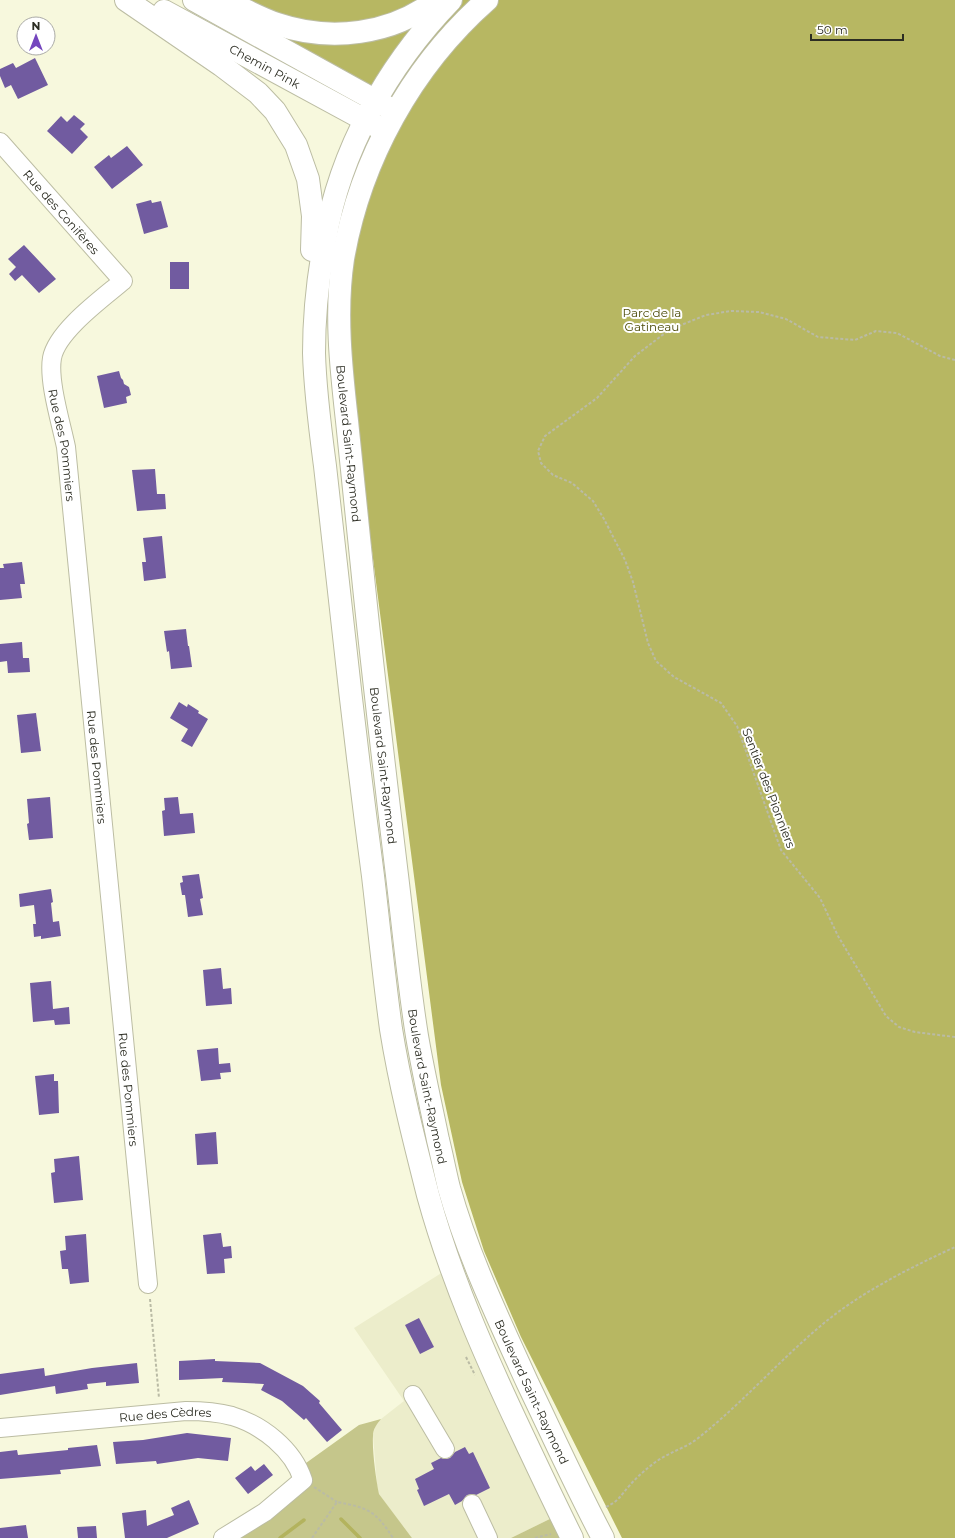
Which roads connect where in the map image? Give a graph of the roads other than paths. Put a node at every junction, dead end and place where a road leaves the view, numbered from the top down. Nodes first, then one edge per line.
1 (126, 0) edge
2 (143, 0) edge
3 (194, 0) edge
4 (224, 0) edge
5 (436, 0) edge
6 (451, 0) edge
7 (487, 0) edge
8 (375, 101) junction
9 (396, 112) junction
10 (366, 121) junction
11 (387, 131) junction
12 (0, 142) edge
13 (123, 281) joint
14 (314, 351) junction
15 (148, 1284) road end
16 (413, 1395) dead end
17 (0, 1428) edge
18 (445, 1449) dead end
19 (472, 1504) dead end
20 (563, 1535) edge
21 (223, 1538) edge
22 (488, 1538) edge
23 (603, 1538) edge

1 - 14 main road
2 - 10 main road, Chemin Pink
3 - 8 main road, Chemin Pink
4 - 5 main road
6 - 8 main road, Boulevard Saint-Raymond
7 - 9 main road, Boulevard Saint-Raymond
8 - 9 main road, Chemin Pink
8 - 10 main road, Boulevard Saint-Raymond
9 - 11 main road, Boulevard Saint-Raymond
10 - 11 main road, Chemin Pink
10 - 14 main road, Boulevard Saint-Raymond
11 - 23 main road, Boulevard Saint-Raymond
12 - 13 street, Rue des Conifères
13 - 15 street, Rue des Pommiers
14 - 20 main road, Boulevard Saint-Raymond
16 - 18 street
17 - 21 street, Rue des Cèdres
19 - 22 street

